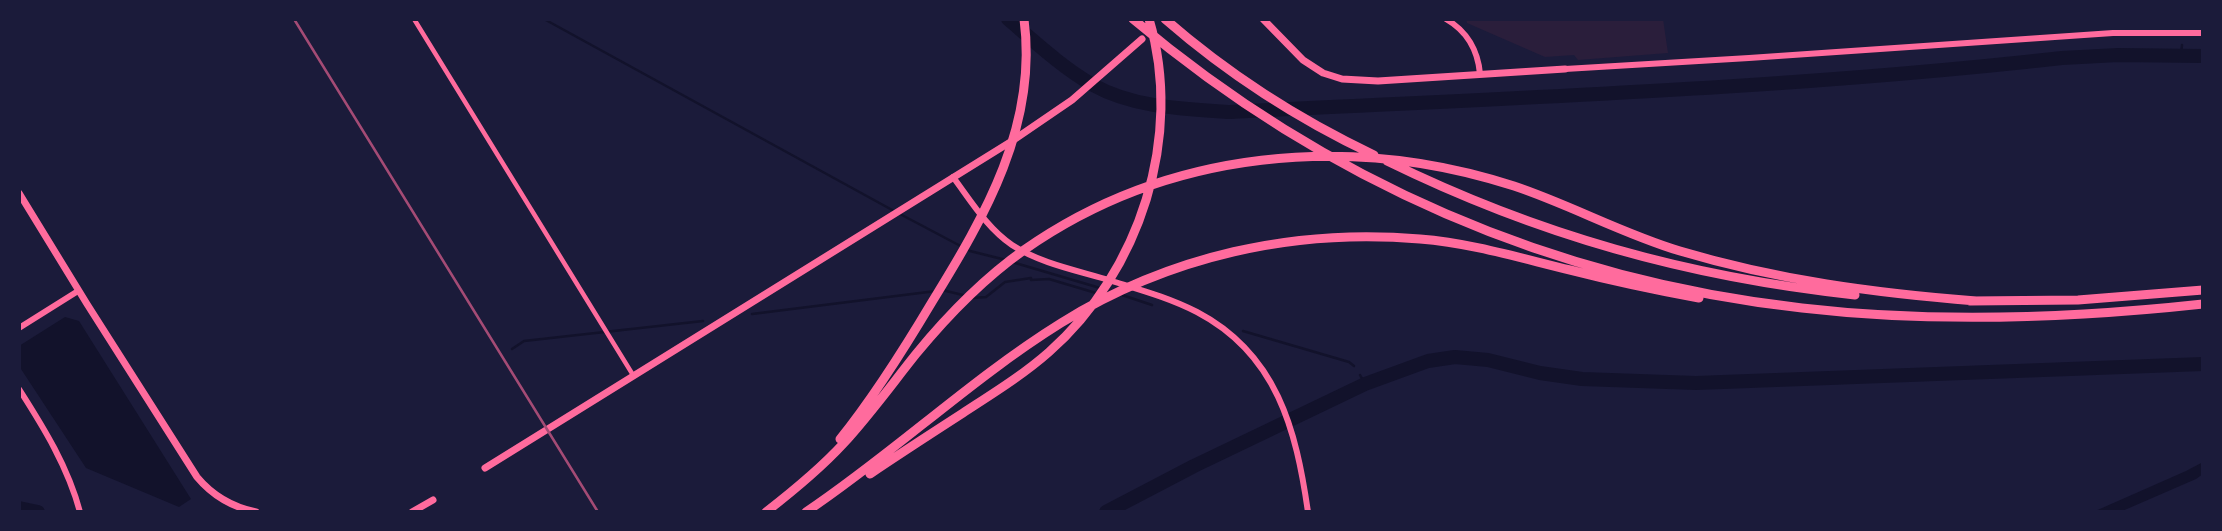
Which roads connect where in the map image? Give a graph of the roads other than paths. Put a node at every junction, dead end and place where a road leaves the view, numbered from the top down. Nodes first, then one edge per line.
1 (414, 19) edge
2 (1024, 19) edge
3 (1133, 19) edge
4 (1149, 19) edge
5 (1264, 19) edge
6 (1446, 19) edge
7 (1168, 22) edge
8 (2203, 33) edge
9 (1142, 39) dead end
10 (1565, 69) joint
11 (1480, 74) junction
12 (954, 177) junction
13 (19, 193) edge
14 (2203, 290) edge
15 (78, 291) junction
16 (1976, 301) junction
17 (2203, 304) edge
18 (1802, 308) junction
19 (19, 328) edge
20 (633, 375) junction
21 (19, 389) edge
22 (485, 468) dead end
23 (791, 492) junction
24 (432, 500) dead end
25 (79, 508) edge
26 (256, 512) edge
27 (412, 512) edge
28 (766, 512) edge
29 (806, 512) edge
30 (811, 512) edge
31 (1308, 512) edge

1 - 20 street
2 - 23 highway
3 - 18 highway
4 - 30 highway
5 - 11 main road
6 - 11 street
7 - 16 highway
8 - 10 street
9 - 12 main road
10 - 11 main road
12 - 20 main road
12 - 31 street
13 - 15 main road
14 - 16 highway
15 - 19 street
15 - 26 main road
16 - 23 highway
17 - 18 highway
18 - 29 highway
20 - 22 main road
21 - 25 street
23 - 28 highway
24 - 27 main road

